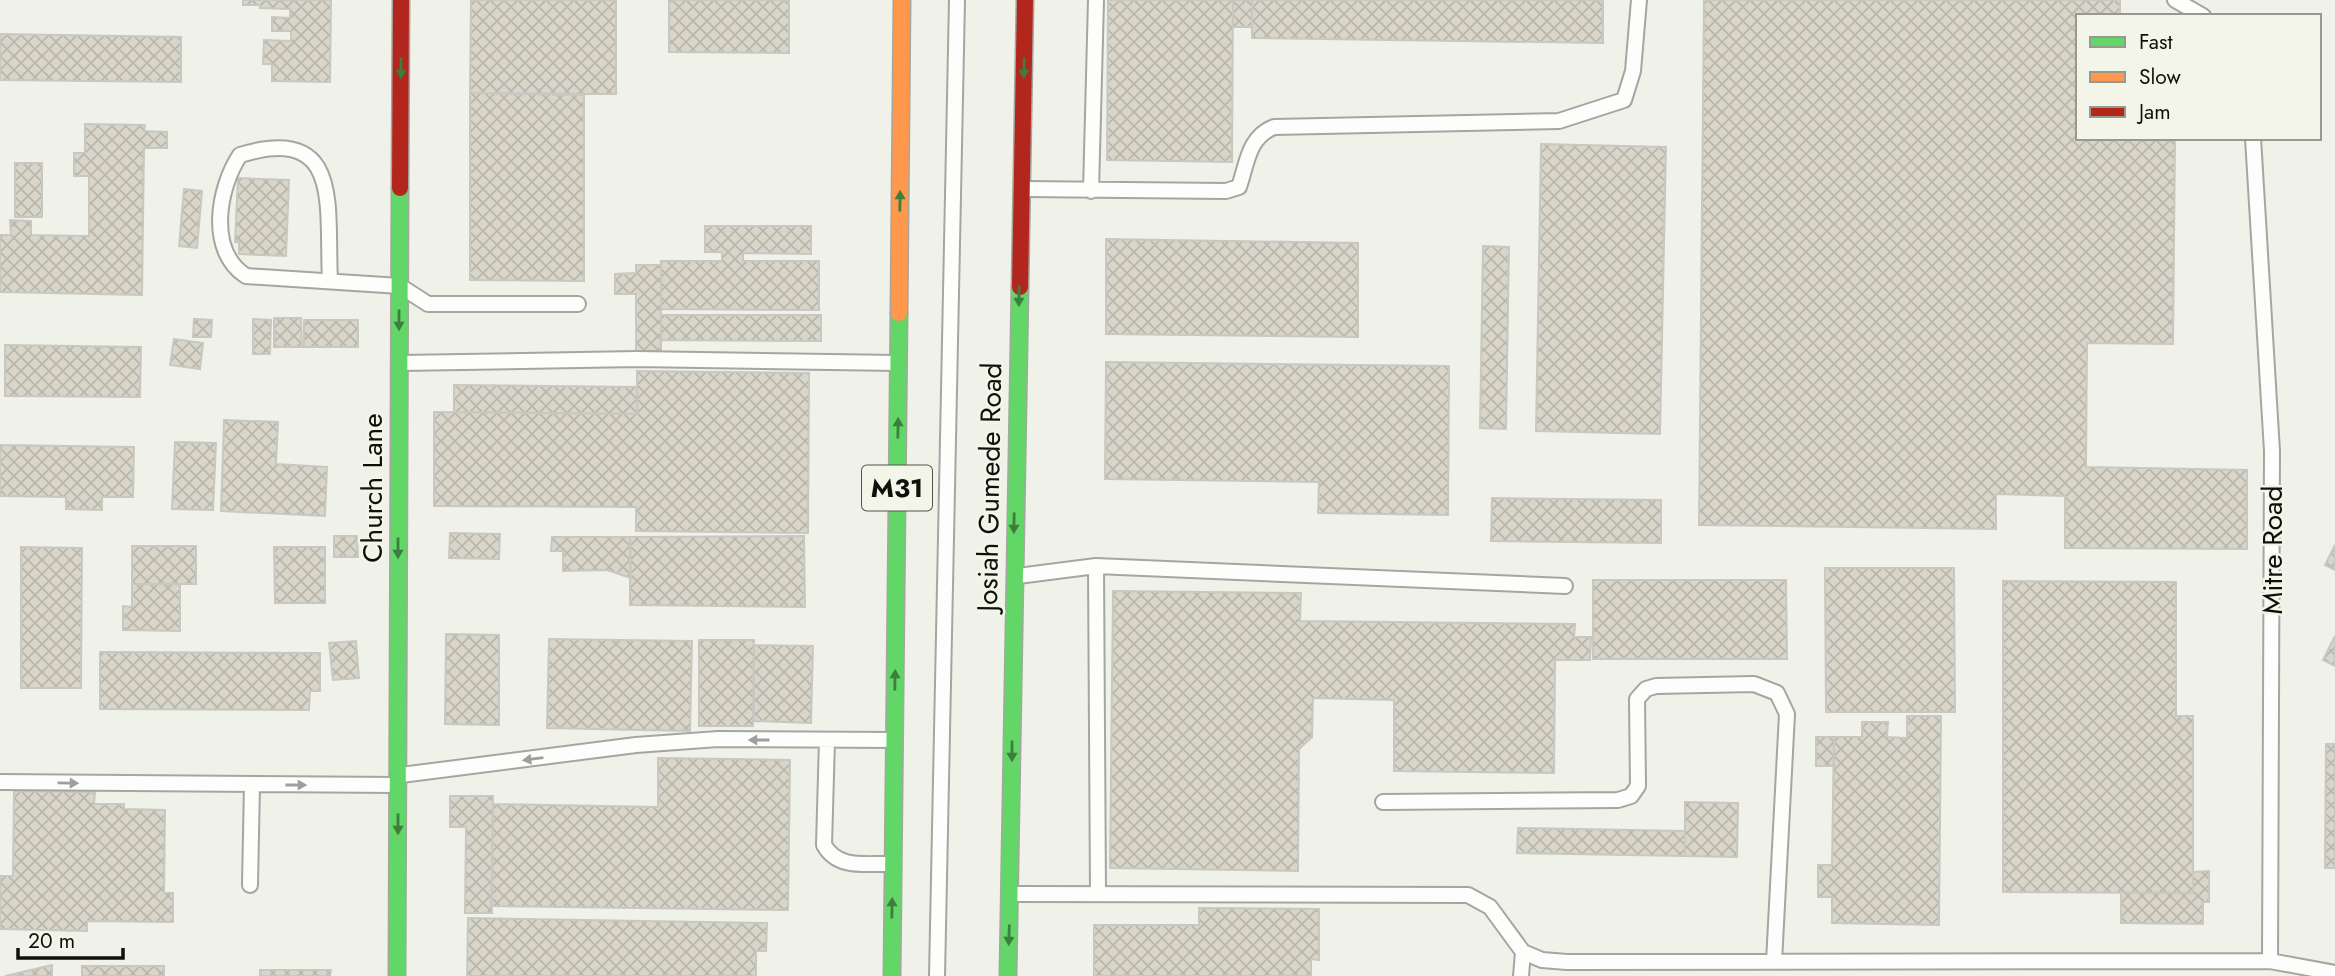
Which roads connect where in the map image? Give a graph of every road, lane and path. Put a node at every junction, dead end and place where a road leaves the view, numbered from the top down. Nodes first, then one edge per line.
1 (401, 0) edge
2 (902, 0) edge
3 (957, 0) edge
4 (1025, 0) edge
5 (1096, 0) edge
6 (1639, 0) edge
7 (2175, 0) edge
8 (2200, 14) edge
9 (2253, 140) edge
10 (1022, 189) junction
11 (1091, 191) junction
12 (330, 280) junction
13 (400, 286) junction
14 (578, 304) dead end
15 (399, 363) junction
16 (898, 363) junction
17 (1096, 566) junction
18 (1013, 577) junction
19 (1565, 586) dead end
20 (827, 740) junction
21 (894, 740) junction
22 (398, 780) junction
23 (0, 782) edge
24 (252, 784) junction
25 (1383, 802) dead end
26 (893, 864) junction
27 (250, 885) dead end
28 (1010, 894) junction
29 (1098, 894) junction
30 (1523, 952) junction
31 (2270, 961) junction
32 (1774, 962) junction
33 (2335, 973) edge
34 (397, 976) edge
35 (891, 976) edge
36 (937, 976) edge
37 (1008, 976) edge
38 (1521, 976) edge

1 -> 13 main road, Church Lane
16 -> 2 main road, M31
3 - 36 lane
4 -> 10 main road, Josiah Gumede Road
5 - 11 lane
6 - 11 lane
7 - 8 lane
9 - 31 lane, Mitre Road
10 - 11 lane
10 -> 18 main road, Josiah Gumede Road
12 - 12 lane
12 - 13 lane
13 - 14 lane
13 -> 15 main road, Church Lane
15 - 16 lane
15 -> 22 main road, Church Lane
21 -> 16 main road, M31
17 - 18 lane
17 - 19 lane
17 - 29 lane
18 -> 28 main road, Josiah Gumede Road
20 - 21 lane
20 -> 22 lane
20 - 26 lane
21 - 26 main road, M31
24 -> 22 lane
22 -> 34 main road, Church Lane
23 -> 24 lane
24 - 27 lane
25 - 32 lane
35 -> 26 main road, M31
28 - 29 lane
28 -> 37 main road, Josiah Gumede Road
29 - 30 lane
30 - 32 lane
30 - 38 lane
31 - 32 lane
31 - 33 lane

